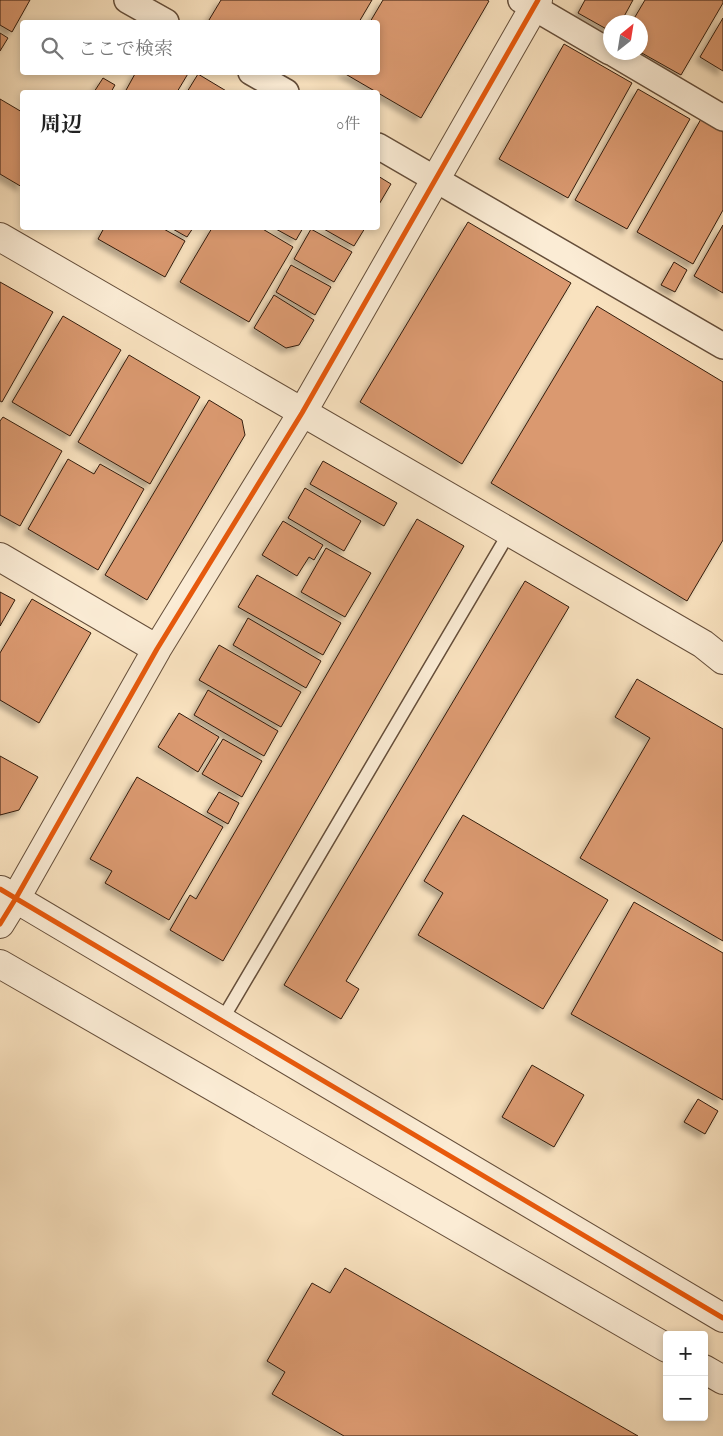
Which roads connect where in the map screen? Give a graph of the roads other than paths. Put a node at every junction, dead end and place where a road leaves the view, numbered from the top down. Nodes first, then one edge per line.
1 (127, 0) edge
2 (531, 2) edge
3 (162, 20) edge
4 (603, 47) edge
5 (625, 60) edge
6 (257, 75) edge
7 (283, 90) edge
8 (723, 118) edge
9 (380, 147) edge
10 (436, 180) junction
11 (0, 237) edge
12 (723, 346) edge
13 (302, 413) junction
14 (509, 533) junction
15 (0, 557) edge
16 (157, 649) junction
17 (723, 660) edge
18 (8, 894) edge
19 (0, 924) edge
20 (0, 964) edge
21 (222, 1020) junction
22 (723, 1318) edge
23 (663, 1346) edge
24 (708, 1371) edge
25 (723, 1380) edge

1 - 3 street
2 - 4 street
2 - 10 street
5 - 8 street
6 - 7 street
9 - 10 street
10 - 12 street
10 - 13 street
11 - 13 street
13 - 14 street
13 - 16 street
14 - 17 street
14 - 21 lane
15 - 16 street
16 - 18 street
18 - 19 street
18 - 21 street
20 - 23 street
21 - 22 street
24 - 25 street

